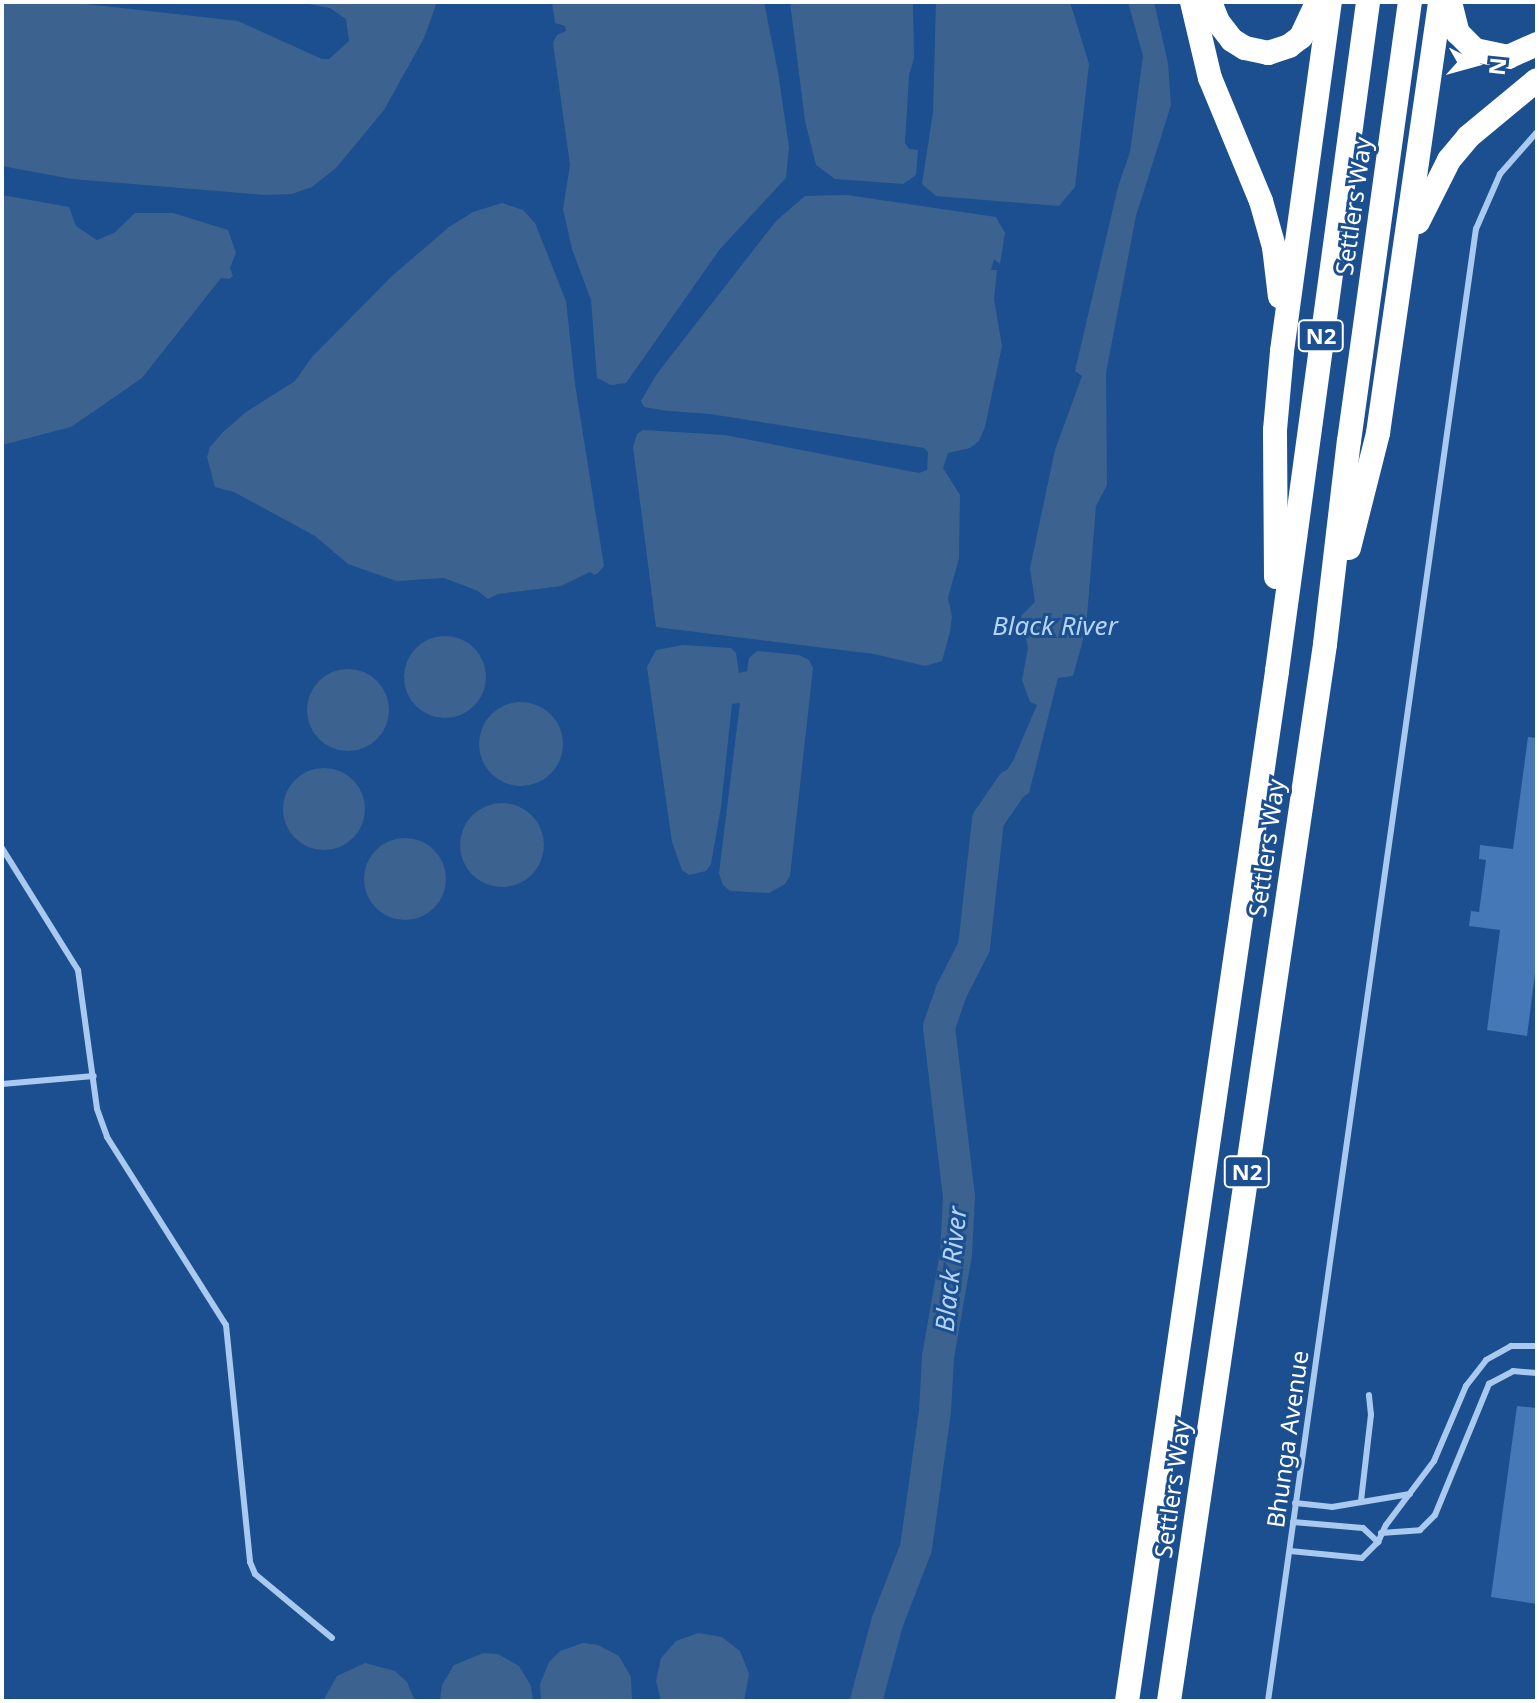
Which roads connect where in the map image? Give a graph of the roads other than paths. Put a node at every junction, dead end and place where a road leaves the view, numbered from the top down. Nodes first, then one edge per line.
1 (1192, 2) edge
2 (1210, 2) edge
3 (1317, 2) edge
4 (1330, 2) edge
5 (1368, 2) edge
6 (1410, 2) edge
7 (1440, 2) edge
8 (1450, 2) edge
9 (1537, 44) edge
10 (1537, 80) edge
11 (1537, 132) edge
12 (1401, 272) junction
13 (1282, 351) junction
14 (1325, 644) junction
15 (1277, 671) junction
16 (2, 848) edge
17 (94, 1076) junction
18 (2, 1084) edge
19 (1537, 1346) edge
20 (1537, 1373) edge
21 (1369, 1395) dead end
22 (1411, 1493) junction
23 (1361, 1501) junction
24 (1295, 1503) junction
25 (1293, 1522) junction
26 (1381, 1533) junction
27 (1378, 1542) junction
28 (1290, 1551) junction
29 (332, 1638) dead end
30 (1127, 1701) edge
31 (1169, 1701) edge
32 (1268, 1701) edge

1 - 13 highway
2 - 3 highway
4 - 13 highway
5 - 15 highway, Settlers Way / N2
6 - 14 highway, Settlers Way / N2
7 - 12 highway
8 - 9 highway
10 - 12 highway
11 - 24 lane, Bhunga Avenue
12 - 14 highway
13 - 15 highway
14 - 31 highway, Settlers Way / N2
15 - 30 highway, Settlers Way / N2
16 - 17 lane
17 - 18 lane
17 - 29 lane
19 - 22 lane
20 - 26 lane
21 - 23 lane
22 - 23 lane
22 - 26 lane
23 - 24 lane
24 - 25 lane, Bhunga Avenue
25 - 27 lane
25 - 28 lane, Bhunga Avenue
26 - 27 lane
27 - 28 lane
28 - 32 lane, Bhunga Avenue

